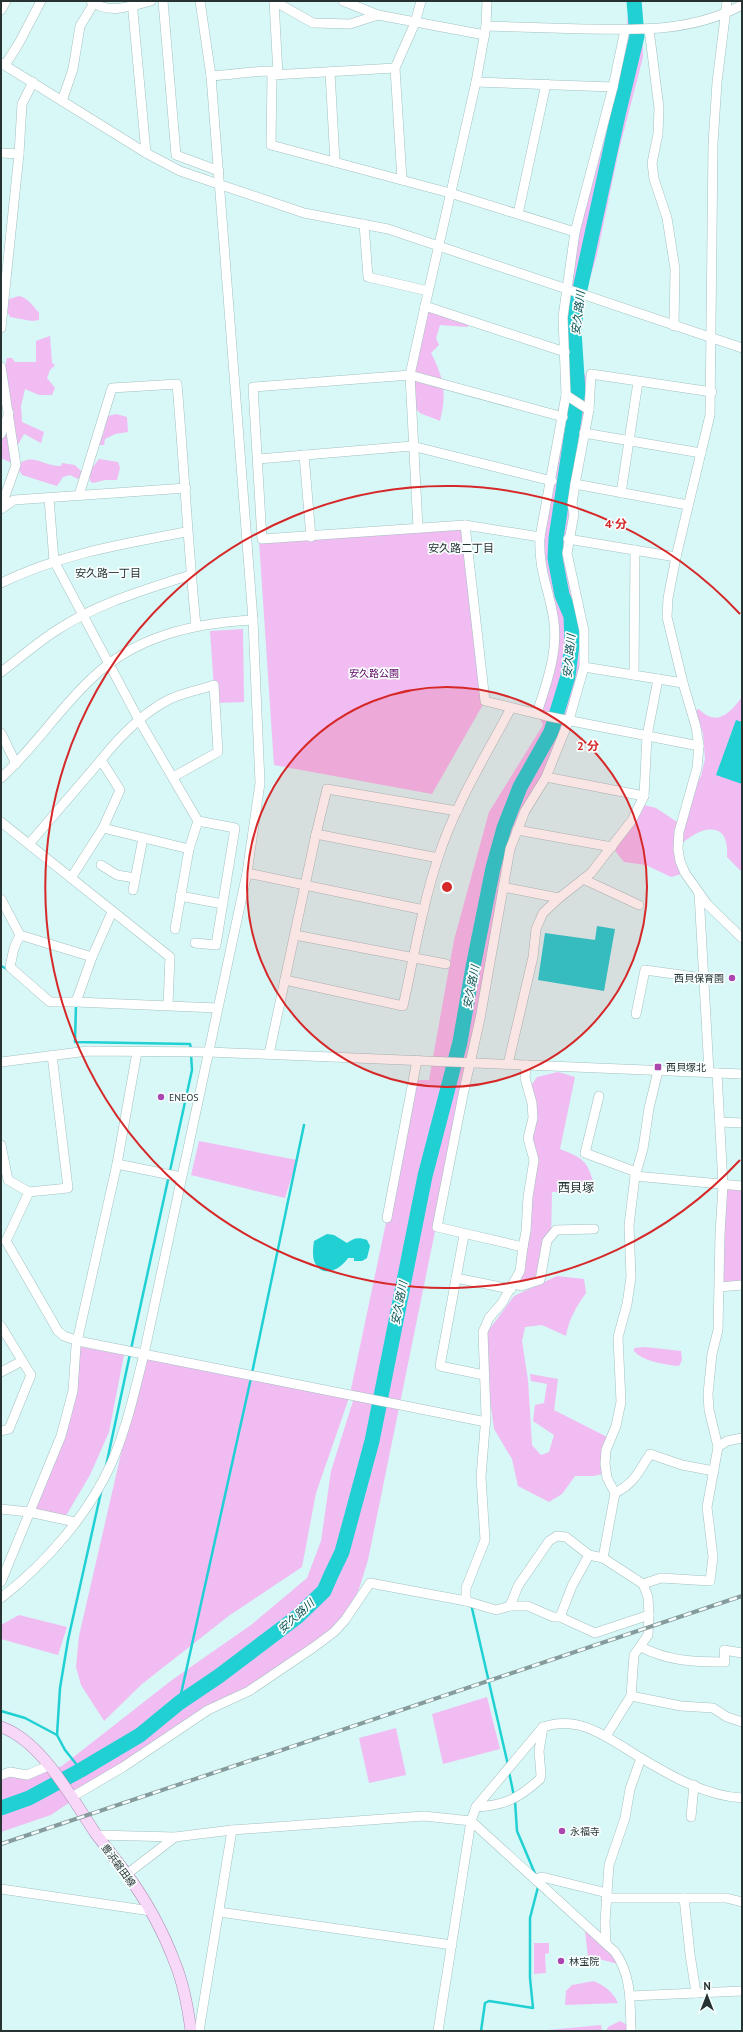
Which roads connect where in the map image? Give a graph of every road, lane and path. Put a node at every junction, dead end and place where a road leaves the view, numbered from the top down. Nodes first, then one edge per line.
1 (6, 1) edge
2 (41, 1) edge
3 (150, 1) edge
4 (163, 1) edge
5 (200, 1) edge
6 (343, 1) edge
7 (421, 1) edge
8 (487, 1) edge
9 (727, 1) edge
10 (93, 2) edge
11 (132, 3) edge
12 (742, 5) edge
13 (1, 10) edge
14 (724, 14) junction
15 (378, 15) junction
16 (414, 23) junction
17 (628, 29) junction
18 (647, 29) junction
19 (486, 30) junction
20 (3, 64) edge
21 (395, 68) junction
22 (330, 72) junction
23 (275, 75) junction
24 (211, 76) junction
25 (33, 82) junction
26 (476, 82) junction
27 (546, 84) junction
28 (613, 87) junction
29 (62, 101) junction
30 (1, 153) edge
31 (146, 153) junction
32 (19, 154) junction
33 (335, 162) junction
34 (219, 171) junction
35 (402, 180) junction
36 (220, 184) junction
37 (450, 193) junction
38 (518, 214) junction
39 (364, 224) junction
40 (575, 232) junction
41 (439, 247) junction
42 (5, 264) edge
43 (567, 290) junction
44 (428, 291) junction
45 (425, 306) junction
46 (674, 326) junction
47 (1, 328) edge
48 (711, 337) junction
49 (742, 348) edge
50 (565, 352) junction
51 (1, 367) edge
52 (410, 375) junction
53 (638, 382) junction
54 (712, 392) junction
55 (568, 396) junction
56 (587, 409) junction
57 (9, 412) junction
58 (563, 417) junction
59 (584, 433) junction
60 (1, 434) edge
61 (629, 442) junction
62 (412, 446) junction
63 (701, 453) junction
64 (304, 455) junction
65 (258, 459) junction
66 (552, 481) junction
67 (575, 484) junction
68 (186, 488) junction
69 (621, 493) junction
70 (79, 495) junction
71 (49, 498) junction
72 (688, 505) junction
73 (2, 508) edge
74 (465, 525) junction
75 (418, 528) junction
76 (186, 532) junction
77 (311, 537) junction
78 (540, 537) junction
79 (568, 539) junction
80 (635, 550) junction
81 (676, 557) junction
82 (54, 561) junction
83 (190, 575) junction
84 (1, 582) edge
85 (82, 616) junction
86 (254, 620) junction
87 (196, 626) junction
88 (108, 664) junction
89 (584, 667) junction
90 (1, 672) edge
91 (634, 675) junction
92 (658, 679) junction
93 (683, 683) junction
94 (511, 708) junction
95 (542, 714) junction
96 (139, 720) junction
97 (569, 720) junction
98 (1, 733) edge
99 (647, 736) junction
100 (699, 746) junction
101 (101, 760) junction
102 (16, 764) junction
103 (173, 777) junction
104 (546, 777) junction
105 (1, 778) edge
106 (644, 796) junction
107 (457, 812) junction
108 (198, 821) junction
109 (1, 822) edge
110 (103, 828) junction
111 (517, 830) junction
112 (316, 834) junction
113 (143, 838) junction
114 (29, 844) junction
115 (612, 847) junction
116 (189, 849) junction
117 (438, 858) junction
118 (101, 865) dead end
119 (247, 873) junction
120 (71, 878) junction
121 (135, 878) junction
122 (583, 879) junction
123 (306, 886) junction
124 (503, 887) junction
125 (133, 890) dead end
126 (699, 893) junction
127 (180, 896) junction
128 (559, 898) junction
129 (1, 899) edge
130 (223, 904) junction
131 (639, 905) dead end
132 (424, 910) junction
133 (112, 912) junction
134 (10, 916) junction
135 (1, 920) edge
136 (175, 929) dead end
137 (20, 935) junction
138 (295, 935) junction
139 (742, 938) edge
140 (195, 942) dead end
141 (414, 956) junction
142 (92, 957) junction
143 (446, 964) dead end
144 (703, 978) junction
145 (285, 980) junction
146 (76, 1002) junction
147 (168, 1005) junction
148 (217, 1008) junction
149 (636, 1014) dead end
150 (137, 1052) junction
151 (209, 1052) junction
152 (269, 1054) junction
153 (52, 1055) junction
154 (417, 1060) junction
155 (1, 1062) edge
156 (470, 1062) junction
157 (508, 1064) junction
158 (526, 1065) junction
159 (658, 1071) junction
160 (713, 1073) junction
161 (742, 1074) edge
162 (599, 1096) dead end
163 (720, 1122) junction
164 (742, 1123) edge
165 (1, 1149) edge
166 (117, 1164) junction
167 (635, 1174) junction
168 (181, 1177) junction
169 (724, 1184) junction
170 (742, 1186) edge
171 (30, 1192) junction
172 (386, 1218) dead end
173 (594, 1229) dead end
174 (464, 1235) junction
175 (3, 1241) edge
176 (523, 1247) junction
177 (456, 1278) junction
178 (742, 1285) edge
179 (512, 1286) junction
180 (720, 1287) junction
181 (1, 1326) edge
182 (78, 1341) junction
183 (144, 1354) junction
184 (22, 1360) junction
185 (1, 1372) edge
186 (484, 1375) junction
187 (486, 1422) junction
188 (1, 1431) edge
189 (742, 1438) edge
190 (718, 1447) junction
191 (714, 1471) junction
192 (615, 1493) junction
193 (1, 1508) edge
194 (29, 1512) junction
195 (76, 1522) junction
196 (589, 1555) junction
197 (603, 1558) junction
198 (1, 1582) edge
199 (643, 1584) junction
200 (1, 1598) edge
201 (466, 1601) junction
202 (510, 1606) junction
203 (649, 1615) junction
204 (560, 1617) junction
205 (641, 1647) junction
206 (742, 1653) edge
207 (631, 1696) junction
208 (742, 1722) edge
209 (1, 1727) edge
210 (543, 1727) junction
211 (606, 1736) junction
212 (641, 1758) junction
213 (50, 1768) junction
214 (1, 1775) edge
215 (694, 1785) junction
216 (72, 1797) junction
217 (742, 1798) edge
218 (476, 1807) junction
219 (692, 1817) dead end
220 (471, 1821) junction
221 (232, 1830) junction
222 (97, 1835) junction
223 (174, 1837) junction
224 (127, 1874) junction
225 (536, 1879) junction
226 (1, 1889) edge
227 (606, 1896) junction
228 (684, 1898) junction
229 (742, 1902) edge
230 (151, 1911) junction
231 (219, 1912) junction
232 (606, 1942) junction
233 (452, 1945) junction
234 (742, 1991) edge
235 (696, 1993) junction
236 (630, 1996) junction
237 (191, 2031) edge
238 (199, 2031) edge
239 (438, 2031) edge
240 (632, 2031) edge

1 - 13 street
2 - 20 street
3 - 11 street
4 - 34 street
5 - 24 street
6 - 15 street
7 - 16 street
8 - 19 street
9 - 14 street
10 - 11 street
10 - 29 street
11 - 31 street
12 - 14 street
14 - 18 street
14 - 48 street
15 - 16 street
15 - 23 street
16 - 19 street
16 - 21 street
17 - 18 street
17 - 19 street
17 - 28 street
18 - 46 street
19 - 26 street
20 - 25 street
21 - 22 street
21 - 35 street
22 - 23 street
22 - 33 street
23 - 24 street
23 - 33 street
24 - 34 street
25 - 29 street
25 - 32 street
26 - 27 street
26 - 37 street
27 - 28 street
27 - 38 street
28 - 40 street
29 - 31 street
30 - 32 street
31 - 36 street
32 - 42 street
33 - 35 street
34 - 36 street
35 - 37 street
36 - 39 street
36 - 86 street
37 - 38 street
37 - 41 street
38 - 40 street
39 - 41 street
39 - 44 street
40 - 43 street
41 - 43 street
41 - 44 street
42 - 47 street
43 - 46 street
43 - 50 street
44 - 45 street
45 - 50 street
45 - 52 street
46 - 48 street
48 - 49 street
48 - 54 street
50 - 55 street
51 - 57 street
52 - 58 street
52 - 62 street
52 - 65 street
53 - 54 street
53 - 56 street
53 - 61 street
54 - 63 street
55 - 56 street
55 - 58 street
56 - 59 street
57 - 60 street
57 - 73 street
58 - 66 street
59 - 61 street
59 - 67 street
61 - 63 street
61 - 69 street
62 - 64 street
62 - 66 street
62 - 75 street
63 - 72 street
64 - 65 street
64 - 77 street
65 - 77 street
66 - 78 street
67 - 69 street
67 - 79 street
68 - 70 street
68 - 70 street
68 - 76 street
69 - 72 street
70 - 71 street
71 - 73 street
71 - 82 street
72 - 81 street
74 - 75 street
74 - 78 street
74 - 94 street
75 - 77 street
76 - 82 street
76 - 83 street
78 - 95 street
79 - 80 street
79 - 89 street
80 - 81 street
80 - 91 street
81 - 93 street
82 - 84 street
82 - 85 street
83 - 85 street
83 - 87 street
85 - 88 street
85 - 90 street
86 - 87 street
86 - 119 street
87 - 88 street
88 - 96 street
88 - 102 street
89 - 91 street
89 - 97 street
91 - 92 street
92 - 93 street
92 - 99 street
93 - 100 street
94 - 95 street
94 - 107 street
95 - 97 street
96 - 101 street
96 - 103 street
96 - 103 street
97 - 99 street
97 - 104 street
98 - 102 street
99 - 100 street
99 - 106 street
100 - 126 street
101 - 110 street
101 - 114 street
102 - 105 street
103 - 108 street
104 - 106 street
104 - 111 street
106 - 115 street
107 - 112 street
107 - 117 street
108 - 116 street
108 - 130 street
109 - 114 street
110 - 113 street
110 - 120 street
111 - 115 street
111 - 124 street
112 - 117 street
112 - 123 street
113 - 116 street
113 - 121 street
114 - 120 street
115 - 122 street
116 - 127 street
117 - 132 street
118 - 121 street
119 - 123 street
119 - 148 street
120 - 133 street
121 - 125 street
122 - 128 street
122 - 131 street
123 - 132 street
123 - 138 street
124 - 128 street
124 - 156 street
126 - 139 street
126 - 144 street
127 - 130 street
127 - 136 street
128 - 157 street
129 - 134 street
130 - 140 street
132 - 141 street
133 - 142 street
133 - 147 street
134 - 135 street
134 - 137 street
137 - 142 street
137 - 146 street
138 - 141 street
138 - 145 street
141 - 143 street
141 - 145 street
142 - 146 street
144 - 149 street
144 - 160 street
145 - 152 street
146 - 147 street
147 - 148 street
148 - 151 street
150 - 151 street
150 - 153 street
150 - 166 street
151 - 152 street
151 - 168 street
152 - 154 street
153 - 155 street
153 - 171 street
154 - 156 street
154 - 172 street
156 - 157 street
156 - 174 street
157 - 158 street
158 - 159 street
158 - 176 street
159 - 160 street
159 - 167 street
160 - 161 street
160 - 163 street
162 - 167 street
163 - 164 street
163 - 169 street
165 - 171 street
166 - 168 street
166 - 182 street
167 - 169 street
167 - 192 street
168 - 183 street
169 - 170 street
169 - 180 street
171 - 175 street
173 - 179 street
174 - 176 street
174 - 177 street
175 - 182 street
176 - 179 street
177 - 179 street
177 - 186 street
178 - 180 street
179 - 186 street
180 - 190 street
181 - 184 street
182 - 183 street
182 - 194 street
183 - 187 street
183 - 195 street
184 - 185 street
184 - 188 street
186 - 187 street
187 - 201 street
189 - 190 street
190 - 191 street
191 - 192 street
191 - 199 street
192 - 197 street
193 - 194 street
194 - 195 street
194 - 198 street
195 - 200 street
196 - 197 street
196 - 202 street
196 - 204 street
197 - 199 street
199 - 203 street
201 - 202 street
201 - 216 street
202 - 204 street
203 - 204 street
203 - 205 street
205 - 206 street
205 - 207 street
207 - 208 street
207 - 211 street
209 - 213 main road, 豊浜磐田線
210 - 211 street
210 - 218 street
210 - 218 street
211 - 212 street
212 - 215 street
212 - 227 street
213 - 214 street
213 - 216 main road, 豊浜磐田線
215 - 217 street
215 - 219 street
216 - 222 main road, 豊浜磐田線
218 - 220 street
220 - 221 street
220 - 225 street
220 - 233 street
221 - 223 street
221 - 231 street
222 - 223 street
222 - 224 main road, 豊浜磐田線
223 - 224 street
224 - 230 main road, 豊浜磐田線
225 - 227 street
225 - 232 street
226 - 230 street
227 - 228 street
227 - 232 street
228 - 229 street
228 - 235 street
230 - 237 main road, 豊浜磐田線
231 - 233 street
231 - 238 street
232 - 236 street
233 - 239 street
234 - 235 street
235 - 236 street
236 - 240 street

